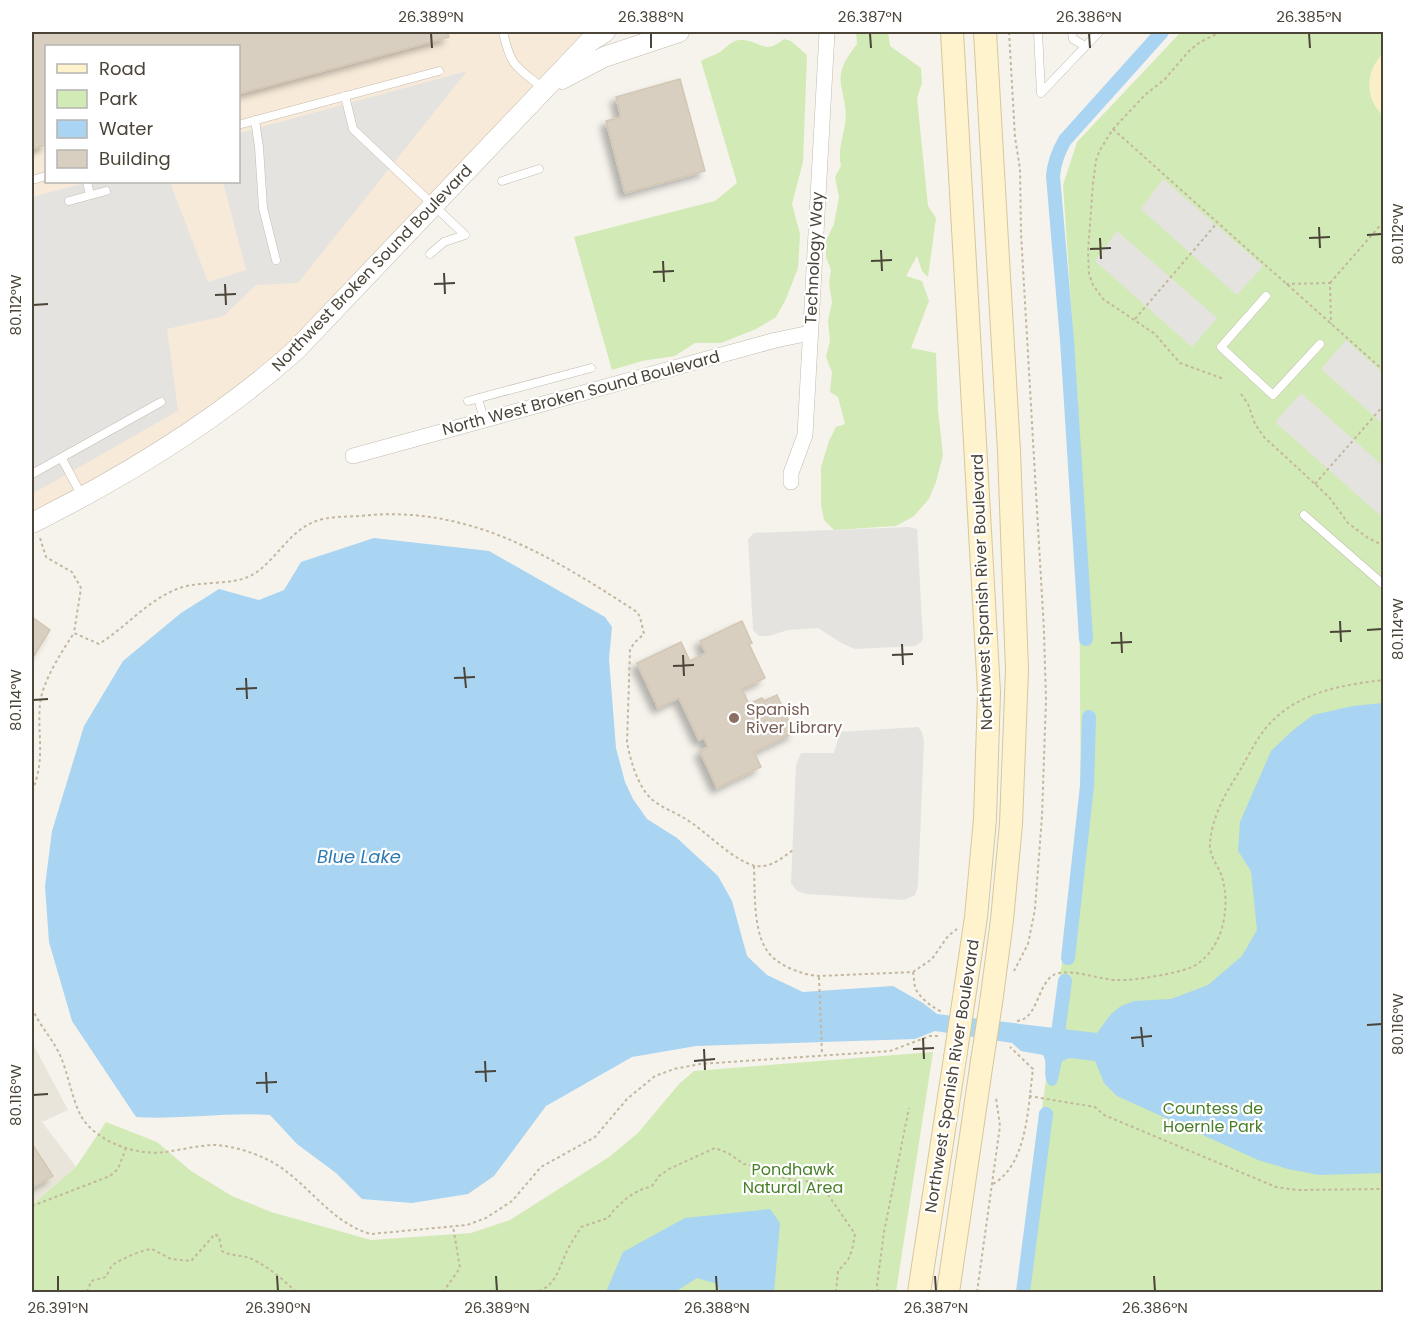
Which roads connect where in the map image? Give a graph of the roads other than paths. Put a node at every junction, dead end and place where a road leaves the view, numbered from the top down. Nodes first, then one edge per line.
1 (503, 32) edge
2 (605, 32) edge
3 (679, 32) edge
4 (827, 32) edge
5 (952, 32) edge
6 (985, 32) edge
7 (1038, 32) edge
8 (1072, 32) edge
9 (1099, 32) edge
10 (1085, 46) junction
11 (439, 71) dead end
12 (544, 89) junction
13 (345, 96) junction
14 (255, 120) junction
15 (240, 124) edge
16 (539, 169) dead end
17 (502, 181) dead end
18 (87, 183) edge
19 (106, 190) dead end
20 (90, 195) junction
21 (69, 201) dead end
22 (434, 206) junction
23 (430, 254) dead end
24 (276, 260) dead end
25 (1266, 296) dead end
26 (810, 333) junction
27 (1320, 344) dead end
28 (591, 368) dead end
29 (478, 398) junction
30 (468, 401) dead end
31 (161, 402) dead end
32 (484, 420) junction
33 (353, 456) dead end
34 (62, 459) junction
35 (32, 474) edge
36 (791, 482) dead end
37 (82, 496) junction
38 (1304, 515) dead end
39 (33, 522) edge
40 (1383, 585) edge
41 (1017, 680) junction
42 (988, 681) junction
43 (919, 1293) edge
44 (948, 1293) edge

1 - 12 lane
2 - 12 street, Northwest Broken Sound Boulevard
3 - 12 street, Northwest Broken Sound Boulevard
4 - 26 street, Technology Way
5 - 42 main road, Northwest Spanish River Boulevard
6 - 41 main road, Northwest Spanish River Boulevard
7 - 10 lane
8 - 10 lane
9 - 10 lane
11 - 13 lane
12 - 22 street, Northwest Broken Sound Boulevard
13 - 14 lane
13 - 22 lane
14 - 15 lane
14 - 24 lane
16 - 17 lane
18 - 20 lane
19 - 20 lane
20 - 21 lane
22 - 23 lane
22 - 37 street, Northwest Broken Sound Boulevard
25 - 27 lane
26 - 32 street, North West Broken Sound Boulevard
26 - 36 street, Technology Way
28 - 29 lane
29 - 30 lane
29 - 32 lane
31 - 34 lane
32 - 33 street, North West Broken Sound Boulevard
34 - 35 lane
34 - 37 lane
37 - 39 street, Northwest Broken Sound Boulevard
38 - 40 lane
41 - 42 main road
41 - 44 main road, Northwest Spanish River Boulevard, bridge
42 - 43 main road, Northwest Spanish River Boulevard, bridge

